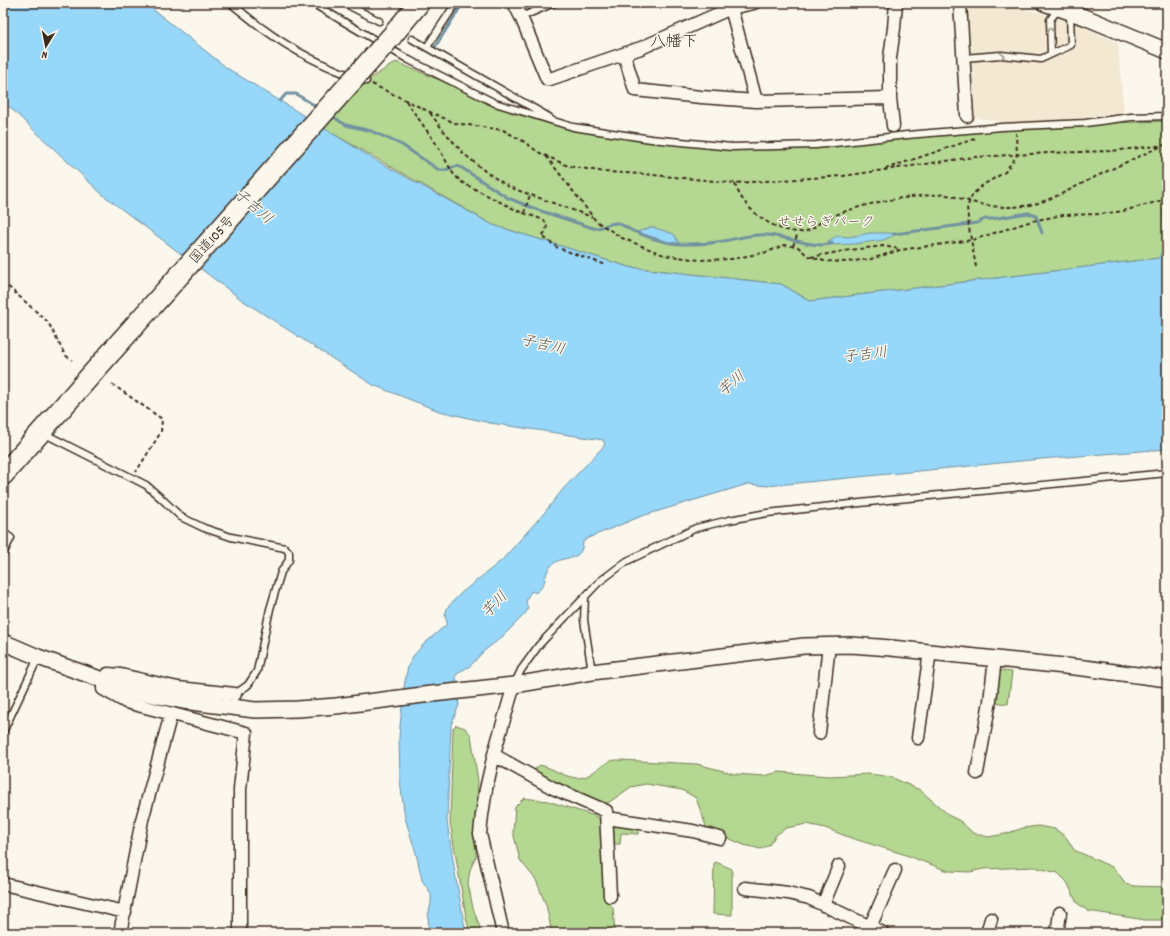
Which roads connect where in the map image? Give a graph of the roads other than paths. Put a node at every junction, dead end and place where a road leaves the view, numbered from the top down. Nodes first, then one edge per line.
1 (230, 3) edge
2 (312, 3) edge
3 (344, 3) edge
4 (418, 3) edge
5 (456, 3) edge
6 (514, 3) edge
7 (554, 3) edge
8 (754, 3) edge
9 (896, 3) edge
10 (960, 3) edge
11 (1044, 3) edge
12 (731, 8) junction
13 (1064, 10) junction
14 (521, 17) junction
15 (379, 21) dead end
16 (412, 39) dead end
17 (427, 48) junction
18 (1167, 50) edge
19 (624, 54) junction
20 (1051, 54) junction
21 (963, 58) junction
22 (366, 81) dead end
23 (890, 98) junction
24 (756, 101) junction
25 (967, 116) dead end
26 (1167, 116) edge
27 (561, 124) junction
28 (893, 126) dead end
29 (41, 432) junction
30 (1167, 473) edge
31 (3, 476) edge
32 (3, 532) edge
33 (3, 554) edge
34 (585, 597) junction
35 (3, 642) edge
36 (829, 646) junction
37 (930, 651) junction
38 (38, 657) junction
39 (995, 659) junction
40 (592, 672) junction
41 (1167, 679) edge
42 (103, 681) junction
43 (507, 686) junction
44 (235, 694) joint
45 (171, 714) junction
46 (3, 732) edge
47 (819, 733) dead end
48 (918, 738) dead end
49 (494, 755) junction
50 (977, 773) dead end
51 (607, 818) junction
52 (720, 838) dead end
53 (839, 866) dead end
54 (895, 870) dead end
55 (3, 884) edge
56 (745, 888) dead end
57 (610, 896) dead end
58 (823, 905) junction
59 (125, 912) junction
60 (1060, 913) dead end
61 (991, 919) dead end
62 (870, 927) junction
63 (120, 933) edge
64 (240, 933) edge
65 (503, 933) edge
66 (883, 933) edge
67 (987, 933) edge
68 (1056, 933) edge

1 - 22 lane
2 - 27 lane
3 - 15 lane
4 - 29 highway, 国道105号, bridge
5 - 17 lane
6 - 14 street
7 - 14 lane
8 - 12 street
9 - 23 street
10 - 21 street
11 - 13 street
12 - 19 street
12 - 24 street
13 - 18 street
20 -> 13 lane
13 - 20 lane
14 - 19 street
16 - 17 lane
17 - 27 lane
19 - 24 street
21 -> 20 lane
21 - 25 street
23 - 24 street
23 - 28 street
26 - 27 lane
29 - 31 highway, 国道105号
29 - 44 lane
30 - 34 lane
32 - 33 lane
34 - 40 lane
34 - 43 lane
35 - 38 street
36 - 37 street
36 - 40 street
36 - 47 street
37 - 39 street
37 - 48 street
38 - 42 street
38 - 46 lane
39 - 41 street
39 - 50 street
40 - 43 street
42 - 43 street
42 - 44 street
42 - 45 street
43 - 49 street
45 - 59 street
45 - 64 street
49 - 51 street
49 - 65 street
51 - 52 street
51 - 57 street
53 - 58 street
54 - 62 street
55 - 59 street
56 - 58 street
58 - 62 street
59 - 63 street
60 - 68 street
61 - 67 street
62 - 66 street

